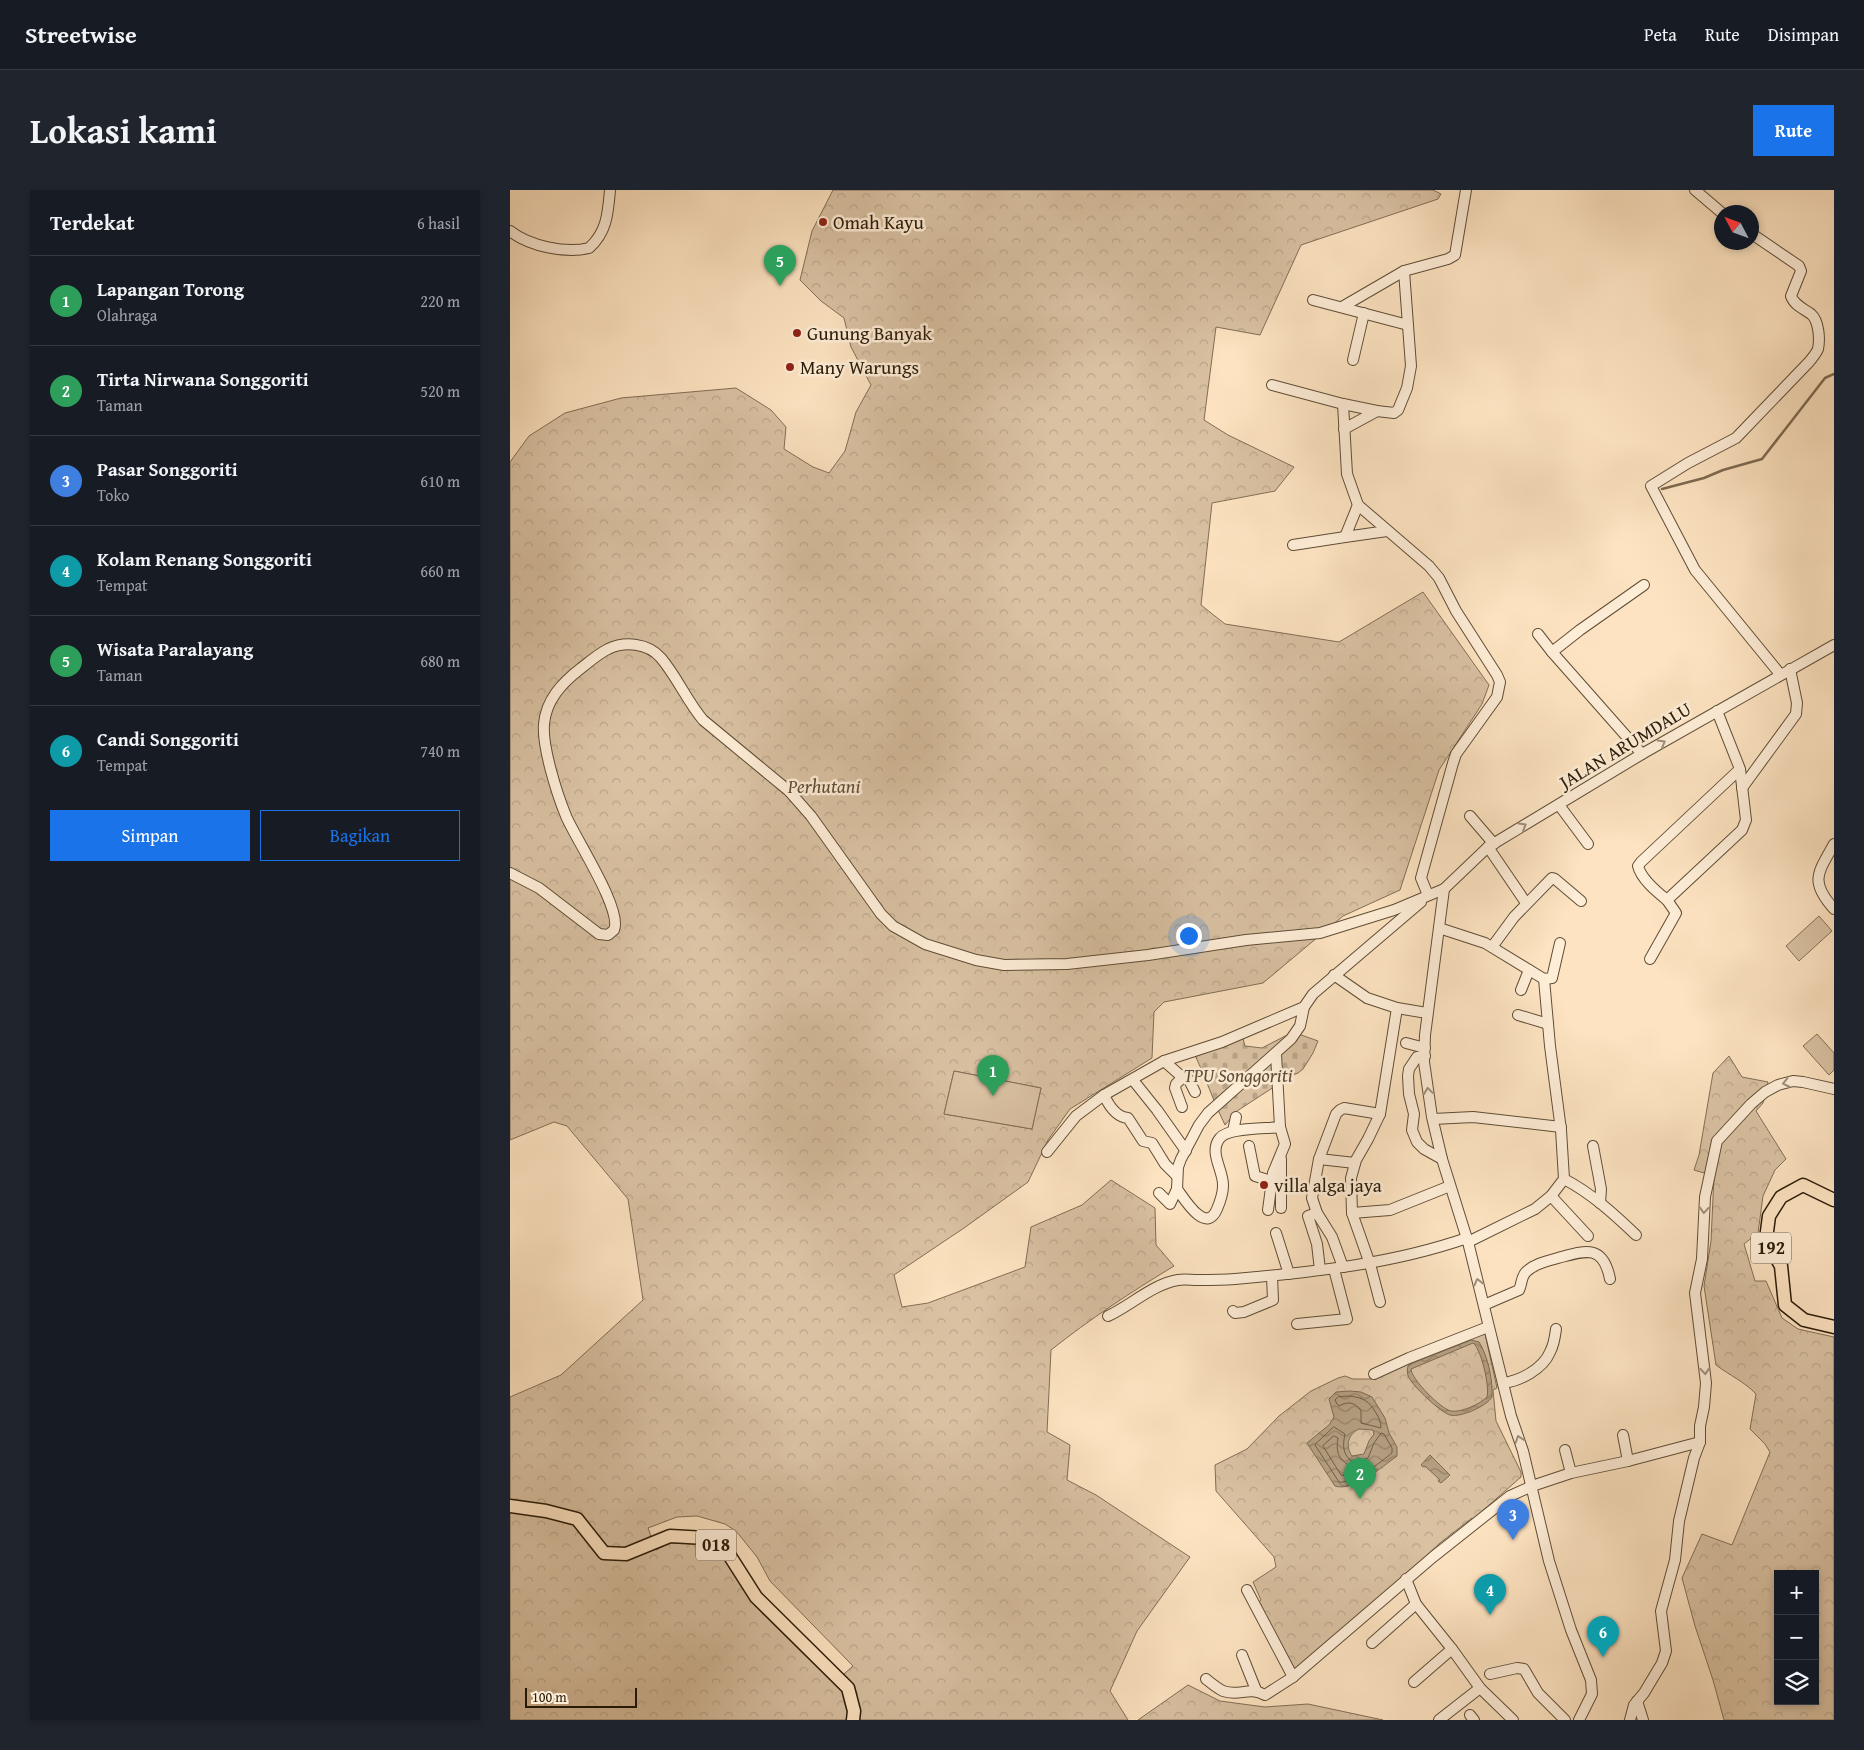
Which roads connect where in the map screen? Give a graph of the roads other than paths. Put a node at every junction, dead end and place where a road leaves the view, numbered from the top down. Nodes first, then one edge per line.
1 (610, 190) edge
2 (1466, 190) edge
3 (1695, 190) edge
4 (1714, 206) edge
5 (510, 230) edge
6 (1759, 239) edge
7 (1404, 271) junction
8 (1313, 300) dead end
9 (1342, 307) junction
10 (1364, 313) junction
11 (1408, 325) junction
12 (1353, 360) dead end
13 (1272, 385) dead end
14 (1343, 404) junction
15 (1377, 411) junction
16 (1344, 429) junction
17 (1358, 505) junction
18 (1387, 531) junction
19 (1345, 537) junction
20 (1293, 544) dead end
21 (1644, 586) dead end
22 (1538, 634) dead end
23 (1834, 644) edge
24 (1552, 652) junction
25 (1790, 669) junction
26 (1780, 674) junction
27 (1717, 711) junction
28 (1642, 754) junction
29 (1740, 769) junction
30 (1742, 788) junction
31 (1558, 805) junction
32 (1470, 816) dead end
33 (1588, 844) dead end
34 (1834, 844) edge
35 (1491, 846) junction
36 (510, 873) edge
37 (1444, 889) junction
38 (1427, 896) junction
39 (1667, 900) junction
40 (1581, 901) dead end
41 (1526, 903) junction
42 (1834, 909) edge
43 (1439, 928) junction
44 (1560, 943) dead end
45 (1492, 947) junction
46 (1650, 959) dead end
47 (1529, 970) junction
48 (1334, 975) junction
49 (1544, 978) junction
50 (1521, 990) dead end
51 (1304, 1007) junction
52 (1397, 1008) junction
53 (1427, 1013) junction
54 (1518, 1014) dead end
55 (1548, 1024) junction
56 (1406, 1043) dead end
57 (1425, 1052) junction
58 (1276, 1054) junction
59 (1164, 1061) junction
60 (1184, 1078) junction
61 (1133, 1080) junction
62 (1834, 1089) edge
63 (1195, 1092) dead end
64 (1104, 1095) junction
65 (1182, 1107) dead end
66 (1380, 1114) junction
67 (1236, 1117) dead end
68 (1433, 1119) junction
69 (1280, 1127) junction
70 (1561, 1127) junction
71 (1233, 1131) junction
72 (1249, 1146) dead end
73 (1593, 1146) dead end
74 (1186, 1151) junction
75 (1047, 1152) dead end
76 (1282, 1153) junction
77 (1319, 1159) junction
78 (1442, 1159) junction
79 (1355, 1164) junction
80 (1177, 1176) junction
81 (1564, 1179) junction
82 (1271, 1181) junction
83 (1450, 1186) junction
84 (1177, 1189) junction
85 (1159, 1193) dead end
86 (1551, 1196) junction
87 (1834, 1200) edge
88 (1600, 1203) junction
89 (1281, 1208) dead end
90 (1268, 1210) dead end
91 (1318, 1213) junction
92 (1352, 1213) junction
93 (1276, 1233) dead end
94 (1636, 1235) dead end
95 (1588, 1236) dead end
96 (1467, 1240) junction
97 (1370, 1264) junction
98 (1338, 1268) junction
99 (1320, 1270) junction
100 (1289, 1274) junction
101 (1272, 1276) junction
102 (1610, 1279) dead end
103 (1380, 1302) dead end
104 (1484, 1305) junction
105 (1233, 1311) dead end
106 (1108, 1316) dead end
107 (1297, 1324) dead end
108 (1488, 1327) junction
109 (1834, 1327) edge
110 (1556, 1329) dead end
111 (1374, 1374) dead end
112 (1503, 1383) junction
113 (1623, 1436) dead end
114 (1700, 1442) junction
115 (1565, 1450) dead end
116 (1628, 1461) junction
117 (1570, 1473) junction
118 (1532, 1486) junction
119 (510, 1506) edge
120 (1406, 1579) junction
121 (1247, 1590) dead end
122 (1416, 1604) junction
123 (1372, 1643) dead end
124 (1452, 1649) junction
125 (1242, 1654) dead end
126 (1490, 1674) dead end
127 (1293, 1677) junction
128 (1206, 1679) dead end
129 (1414, 1682) dead end
130 (1480, 1688) junction
131 (1256, 1690) junction
132 (1637, 1701) junction
133 (852, 1720) edge
134 (1439, 1720) edge
135 (1513, 1720) edge
136 (1565, 1720) edge
137 (1578, 1720) edge
138 (1630, 1720) edge
139 (1643, 1720) edge

1 - 5 street
2 - 7 street
3 - 4 street
6 - 26 street
7 - 9 street
7 - 11 street
8 - 9 street
9 - 10 street
10 - 11 street
10 - 12 street
11 - 15 street
13 - 14 street
14 - 15 street
14 - 16 street
15 - 16 street
16 - 17 street
17 - 18 street
17 - 19 street
18 - 19 street
18 - 38 street
19 - 20 street
21 - 24 street
22 - 24 street
23 - 25 street, JALAN ARUMDALU
24 - 28 street
25 - 26 street, JALAN ARUMDALU
25 - 30 street
26 - 27 street, JALAN ARUMDALU
28 -> 27 street, JALAN ARUMDALU
27 - 29 street
28 - 31 street, JALAN ARUMDALU
29 - 30 street
29 - 39 street
30 - 39 street
31 - 33 street
35 -> 31 street, JALAN ARUMDALU
32 - 35 street
34 - 42 street
35 - 37 street, JALAN ARUMDALU
35 - 41 street
36 - 38 street
37 - 38 street
37 - 43 street
38 - 48 street
39 - 46 street
40 - 41 street
41 - 45 street
43 - 45 street
43 - 53 street
44 - 49 street
45 - 47 street
47 - 49 street
47 - 50 street
48 - 51 street
48 - 52 street
49 - 55 street
51 - 58 street
51 - 59 street
52 - 53 street
52 - 66 street
53 - 57 street
54 - 55 street
55 - 70 street
56 - 57 street
68 -> 57 street
57 - 78 street
58 - 69 street
58 - 74 street
59 - 60 street
59 - 61 street
60 - 63 street
60 - 65 street
61 - 64 street
61 - 74 street
62 -> 114 street
64 - 75 street
64 - 80 street
66 - 77 street
66 - 79 street
67 - 71 street
68 - 70 street
68 - 78 street
69 - 71 street
69 - 76 street
70 - 81 street
71 - 84 street
72 - 82 street
73 - 88 street
74 - 80 street
76 - 82 street
76 - 89 street
77 - 79 street
77 - 91 street
78 - 83 street
79 - 92 street
80 - 84 street
81 - 86 street
81 - 88 street
82 - 90 street
83 - 92 street
83 - 96 street
84 - 85 street
86 - 95 street
86 - 96 street
87 - 109 main road, 192
88 - 94 street
91 - 98 street
91 - 99 street
92 - 97 street
93 - 100 street
96 - 97 street
104 -> 96 street
97 - 98 street
97 - 103 street
98 - 99 street
98 - 107 street
99 - 100 street
100 - 101 street
101 - 105 street
101 - 106 street
102 - 104 street
104 - 108 street
108 - 111 street
108 - 112 street
110 - 112 street
118 -> 112 street
113 - 116 street
114 - 116 street
114 - 132 street
115 - 117 street
116 - 117 street
117 - 118 street
118 - 120 street
118 - 137 street
119 - 133 main road, 018
120 - 122 street
120 - 127 street
121 - 127 street
122 - 123 street
122 - 124 street
124 - 129 street
124 - 130 street
125 - 131 street
126 - 136 street
127 - 131 street
128 - 131 street
130 - 134 street
130 - 135 street
132 - 138 street
132 - 139 street

